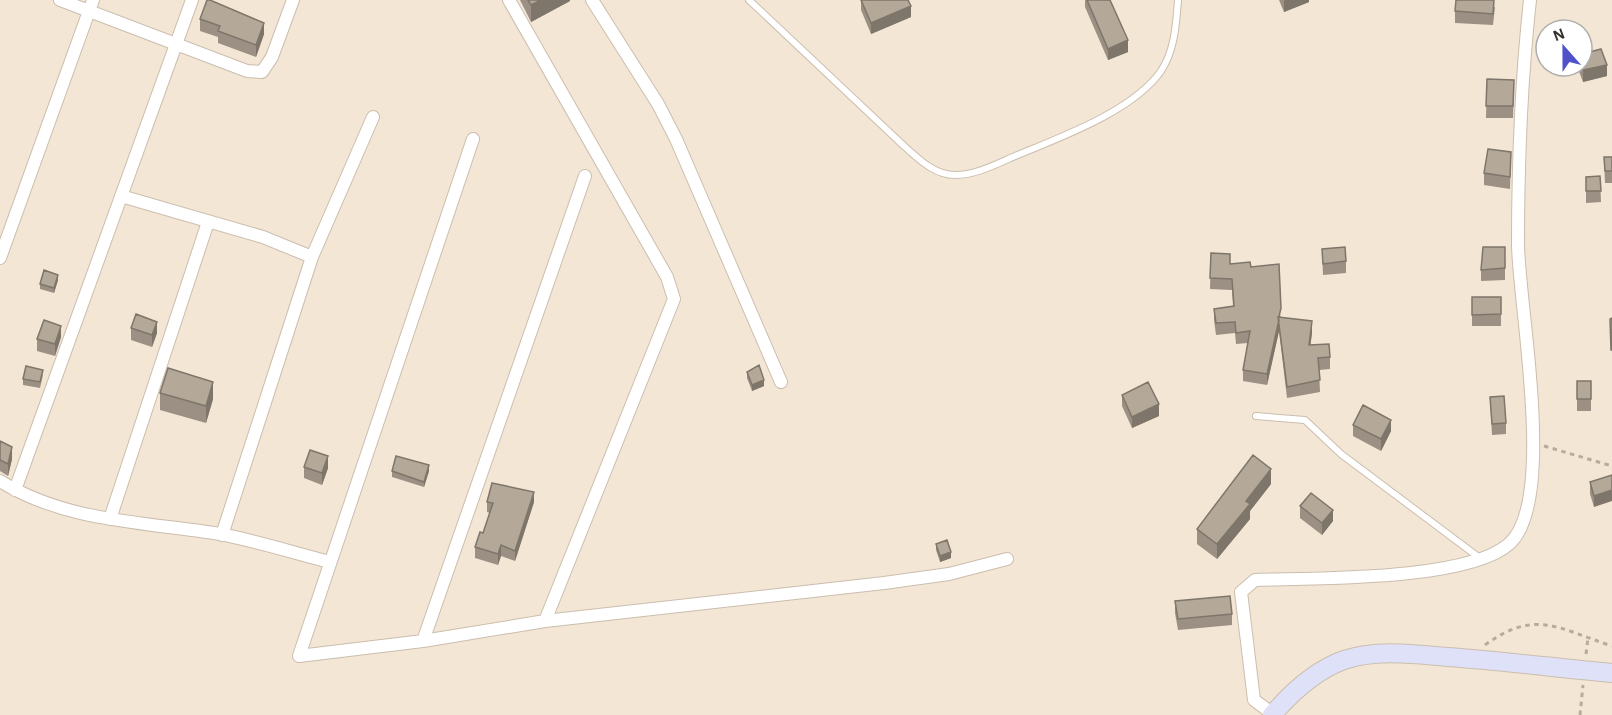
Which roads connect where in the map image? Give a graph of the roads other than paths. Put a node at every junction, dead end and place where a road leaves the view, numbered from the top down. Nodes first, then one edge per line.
1 (60, 0) edge
2 (192, 0) edge
3 (293, 0) edge
4 (509, 0) edge
5 (592, 0) edge
6 (749, 0) edge
7 (1178, 0) edge
8 (1530, 0) edge
9 (92, 5) edge
10 (177, 42) junction
11 (373, 117) dead end
12 (473, 139) dead end
13 (585, 176) dead end
14 (121, 196) junction
15 (208, 222) junction
16 (312, 257) junction
17 (0, 258) edge
18 (781, 382) dead end
19 (1256, 416) dead end
20 (0, 481) edge
21 (15, 490) junction
22 (110, 519) junction
23 (222, 535) junction
24 (1007, 559) dead end
25 (1482, 559) junction
26 (330, 562) junction
27 (545, 621) junction
28 (423, 641) junction
29 (1612, 673) edge
30 (1272, 714) edge

1 - 9 street
2 - 10 street
3 - 10 street
4 - 27 street
5 - 18 street
6 - 7 lane
8 - 25 street
9 - 10 street
9 - 17 street
10 - 14 street
11 - 16 street
12 - 26 street
13 - 28 street
14 - 15 street
14 - 21 street
15 - 16 street
15 - 22 street
16 - 23 street
19 - 25 lane
20 - 21 street
21 - 22 street
22 - 23 street
23 - 26 street
24 - 27 street
25 - 30 street
26 - 28 street
27 - 28 street
29 - 30 street

